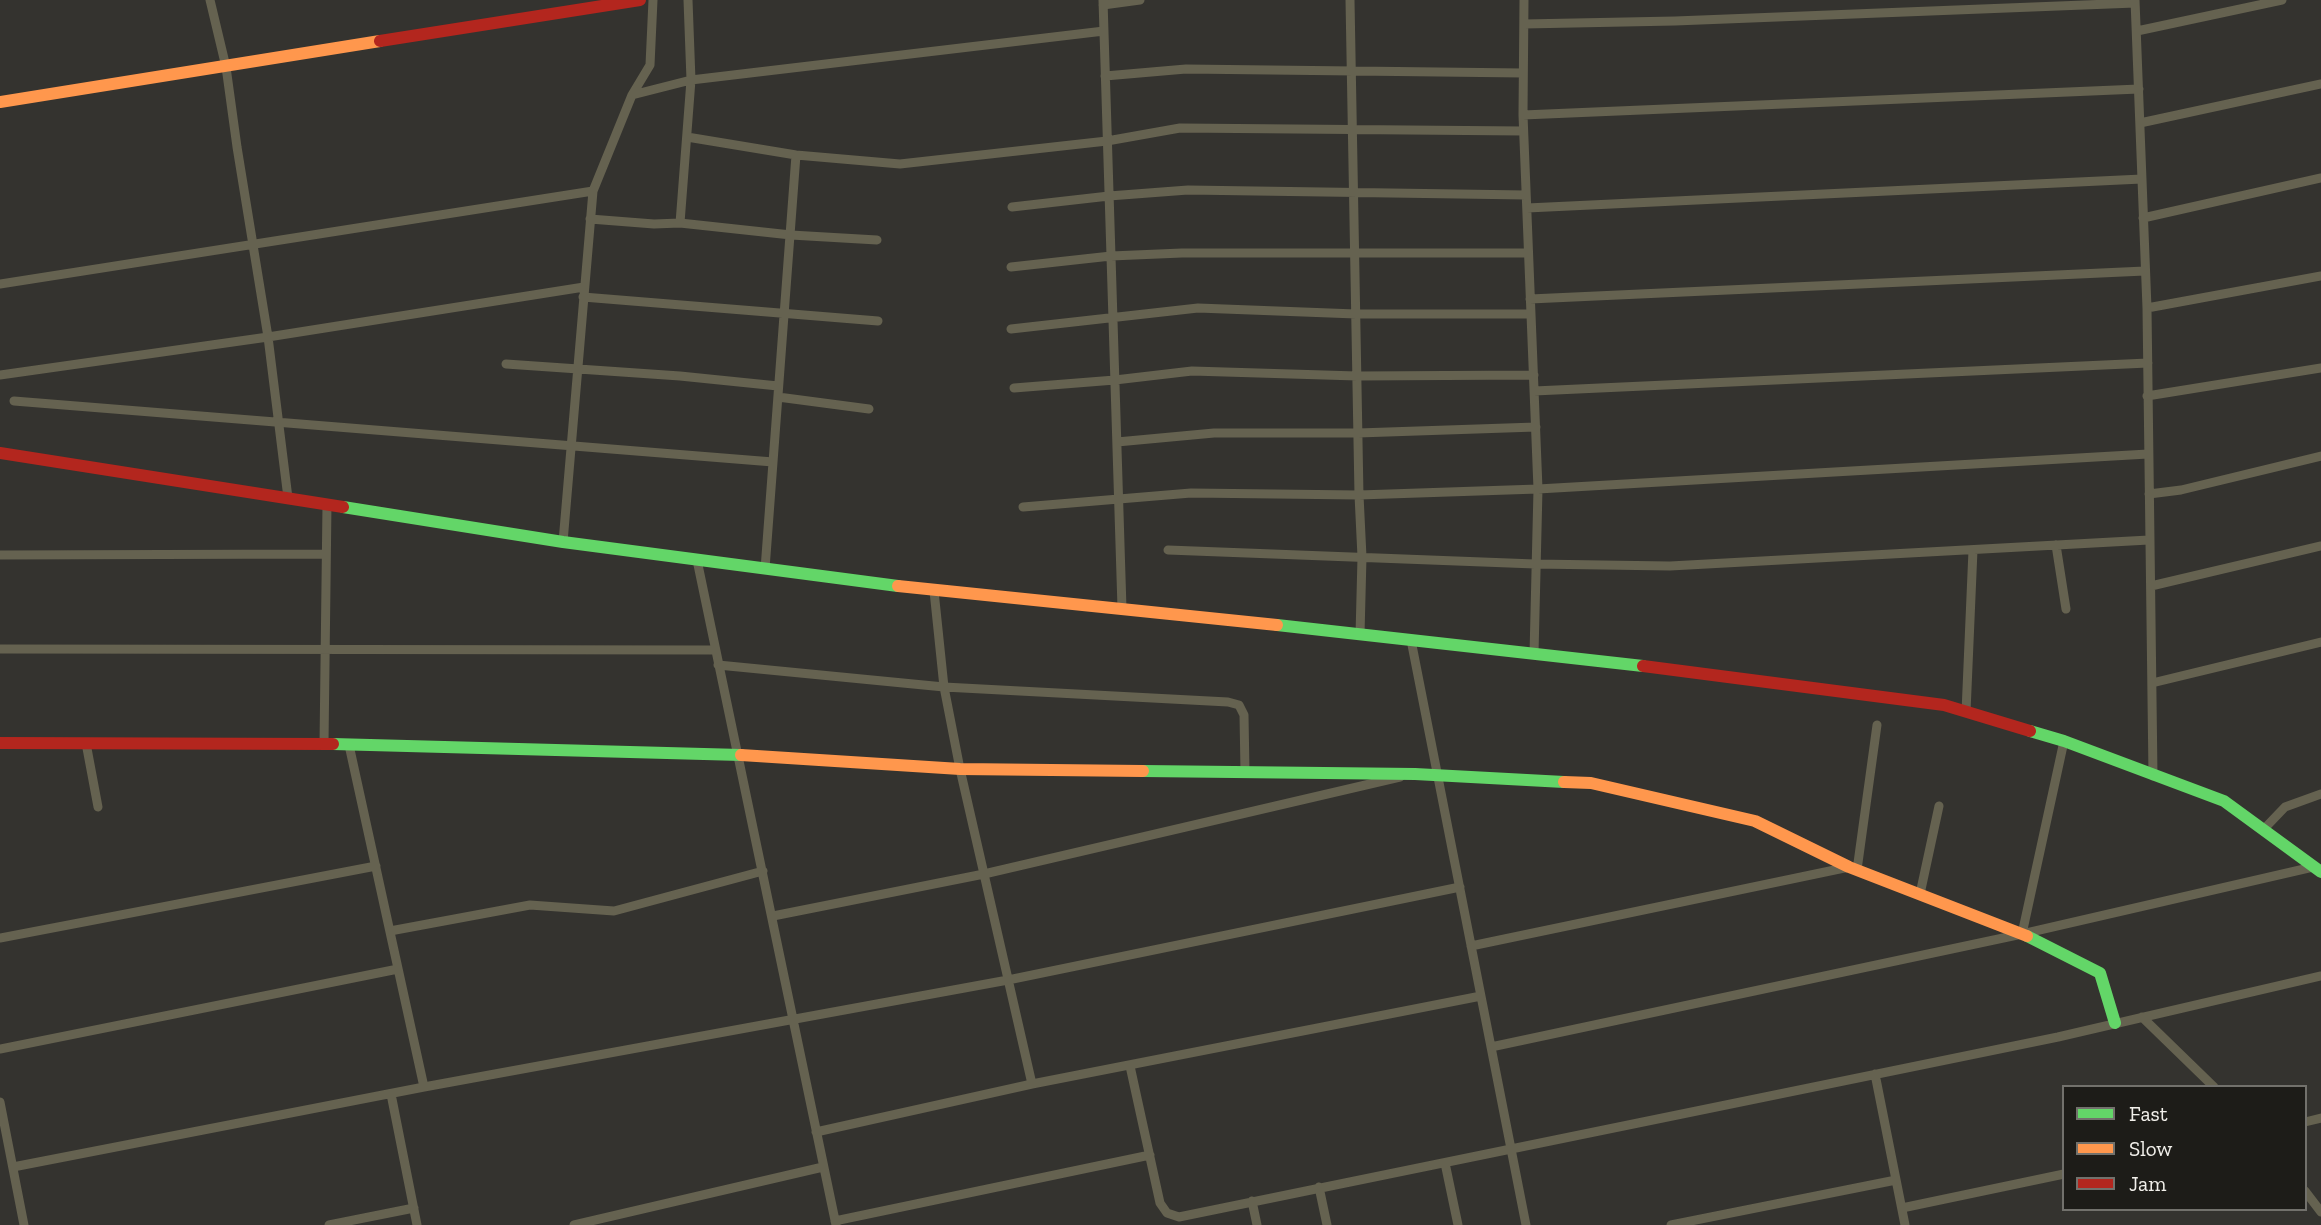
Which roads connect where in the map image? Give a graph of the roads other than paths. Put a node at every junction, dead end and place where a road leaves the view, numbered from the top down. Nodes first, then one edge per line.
1 (209, 0) edge
2 (640, 0) edge
3 (653, 0) edge
4 (688, 0) edge
5 (1140, 0) edge
6 (1350, 0) edge
7 (1524, 0) edge
8 (2282, 0) edge
9 (2135, 2) edge
10 (1103, 3) edge
11 (1524, 24) junction
12 (2137, 31) junction
13 (1104, 32) junction
14 (226, 67) junction
15 (1351, 70) junction
16 (1523, 73) junction
17 (1105, 76) junction
18 (691, 80) junction
19 (2321, 84) edge
20 (2139, 89) junction
21 (632, 95) junction
22 (0, 102) edge
23 (1523, 115) junction
24 (2140, 123) junction
25 (1352, 129) junction
26 (1523, 131) junction
27 (687, 137) junction
28 (1107, 141) junction
29 (796, 155) junction
30 (2321, 178) edge
31 (2142, 179) junction
32 (593, 191) junction
33 (1353, 192) junction
34 (1526, 195) junction
35 (1109, 196) junction
36 (1012, 207) dead end
37 (1527, 208) junction
38 (2143, 218) junction
39 (590, 219) junction
40 (680, 223) junction
41 (791, 236) junction
42 (877, 240) dead end
43 (253, 245) junction
44 (1354, 252) junction
45 (1528, 253) junction
46 (1111, 256) junction
47 (1011, 267) dead end
48 (2145, 271) junction
49 (2321, 276) edge
50 (0, 284) edge
51 (584, 292) junction
52 (1530, 299) junction
53 (2147, 308) junction
54 (784, 313) junction
55 (1356, 314) junction
56 (1531, 314) junction
57 (1113, 318) junction
58 (878, 321) dead end
59 (1012, 329) dead end
60 (268, 337) junction
61 (2148, 363) junction
62 (506, 364) dead end
63 (2321, 368) edge
64 (577, 369) junction
65 (0, 375) edge
66 (1534, 375) junction
67 (1357, 376) junction
68 (1115, 380) junction
69 (778, 386) junction
70 (1014, 388) dead end
71 (1534, 391) junction
72 (2147, 396) junction
73 (778, 397) junction
74 (15, 401) dead end
75 (869, 409) dead end
76 (278, 423) junction
77 (1536, 428) junction
78 (1358, 433) junction
79 (1117, 442) junction
80 (570, 447) junction
81 (0, 453) edge
82 (2148, 454) junction
83 (2321, 456) edge
84 (773, 462) junction
85 (1538, 489) junction
86 (2149, 494) junction
87 (1359, 495) junction
88 (288, 498) junction
89 (1119, 498) junction
90 (327, 504) junction
91 (1023, 507) dead end
92 (2150, 540) junction
93 (563, 542) junction
94 (2056, 545) junction
95 (2321, 546) edge
96 (1168, 550) dead end
97 (1973, 550) junction
98 (327, 554) junction
99 (0, 555) edge
100 (1362, 557) junction
101 (697, 560) junction
102 (1535, 564) junction
103 (765, 569) junction
104 (2151, 586) junction
105 (934, 591) junction
106 (1122, 608) junction
107 (2066, 608) dead end
108 (1360, 635) junction
109 (1411, 640) junction
110 (2321, 642) edge
111 (0, 649) edge
112 (325, 650) junction
113 (715, 650) junction
114 (1534, 654) junction
115 (718, 665) junction
116 (2152, 683) junction
117 (944, 687) junction
118 (1966, 712) junction
119 (1877, 725) dead end
120 (2064, 741) junction
121 (0, 743) edge
122 (86, 743) junction
123 (324, 744) junction
124 (349, 745) junction
125 (738, 755) junction
126 (960, 769) junction
127 (1245, 772) junction
128 (1415, 774) junction
129 (1437, 774) junction
130 (2153, 776) junction
131 (2321, 794) edge
132 (1939, 806) dead end
133 (98, 807) dead end
134 (2263, 830) junction
135 (376, 866) junction
136 (1853, 868) junction
137 (763, 870) junction
138 (2317, 870) edge
139 (984, 874) junction
140 (1460, 887) junction
141 (1920, 894) junction
142 (773, 916) junction
143 (390, 931) junction
144 (2022, 933) junction
145 (0, 939) edge
146 (1471, 946) junction
147 (398, 969) junction
148 (2321, 976) edge
149 (1008, 980) junction
150 (1481, 996) junction
151 (2142, 1017) junction
152 (794, 1018) junction
153 (2115, 1023) junction
154 (1491, 1046) junction
155 (0, 1049) edge
156 (1130, 1066) junction
157 (1875, 1074) junction
158 (1032, 1084) junction
159 (2212, 1085) edge
160 (424, 1087) junction
161 (391, 1094) junction
162 (0, 1102) edge
163 (816, 1132) junction
164 (1511, 1149) junction
165 (1150, 1155) junction
166 (1445, 1163) junction
167 (13, 1167) junction
168 (823, 1167) junction
169 (2062, 1174) edge
170 (1896, 1180) junction
171 (1319, 1187) junction
172 (2307, 1194) edge
173 (1252, 1201) junction
174 (414, 1208) junction
175 (1902, 1208) junction
176 (2321, 1212) edge
177 (835, 1223) edge
178 (24, 1225) edge
179 (329, 1225) edge
180 (417, 1225) edge
181 (574, 1225) edge
182 (1257, 1225) edge
183 (1327, 1225) edge
184 (1458, 1225) edge
185 (1526, 1225) edge
186 (1671, 1225) edge
187 (1905, 1225) edge

1 - 14 street
2 - 14 street
3 - 21 street
4 - 18 street
5 - 10 street
6 - 15 street
7 - 11 street
8 - 12 street
9 - 11 street
9 - 12 street
10 - 13 street
11 - 16 street
12 - 20 street
13 - 17 street
13 - 18 street
14 - 22 street
14 - 43 street
15 - 16 street
15 - 17 street
15 - 25 street
16 - 23 street
17 - 28 street
18 - 21 street
18 - 27 street
19 - 24 street
20 - 23 street
20 - 24 street
21 - 32 street
23 - 26 street
24 - 31 street
25 - 26 street
25 - 28 street
25 - 33 street
26 - 34 street
27 - 29 street
27 - 40 street
28 - 29 street
28 - 35 street
29 - 41 street
30 - 38 street
31 - 37 street
31 - 38 street
32 - 39 street
32 - 43 street
33 - 34 street
33 - 35 street
33 - 44 street
34 - 37 street
35 - 36 street
35 - 46 street
37 - 45 street
38 - 48 street
39 - 40 street
39 - 51 street
40 - 41 street
41 - 42 street
41 - 54 street
43 - 50 street
43 - 60 street
44 - 45 street
44 - 46 street
44 - 55 street
45 - 52 street
46 - 47 street
46 - 57 street
48 - 52 street
48 - 53 street
49 - 53 street
51 - 54 street
51 - 60 street
51 - 64 street
52 - 56 street
53 - 61 street
54 - 58 street
54 - 69 street
55 - 56 street
55 - 57 street
55 - 67 street
56 - 66 street
57 - 59 street
57 - 68 street
60 - 65 street
60 - 76 street
61 - 71 street
61 - 72 street
62 - 64 street
63 - 72 street
64 - 69 street
64 - 80 street
66 - 67 street
66 - 71 street
67 - 68 street
67 - 78 street
68 - 70 street
68 - 79 street
69 - 73 street
71 - 77 street
72 - 82 street
73 - 75 street
73 - 84 street
74 - 76 street
76 - 80 street
76 - 88 street
77 - 78 street
77 - 85 street
78 - 79 street
78 - 87 street
79 - 89 street
80 - 84 street
80 - 93 street
81 - 88 street
82 - 85 street
82 - 86 street
83 - 86 street
84 - 103 street
85 - 87 street
85 - 102 street
86 - 92 street
87 - 89 street
87 - 100 street
88 - 90 street
89 - 91 street
89 - 106 street
90 - 93 street
90 - 98 street
92 - 94 street
92 - 104 street
93 - 101 street
94 - 97 street
94 - 107 street
95 - 104 street
96 - 100 street
97 - 102 street
97 - 118 street
98 - 99 street
98 - 112 street
100 - 102 street
100 - 108 street
101 - 103 street
101 - 113 street
102 - 114 street
103 - 105 street
104 - 116 street
105 - 106 street
105 - 117 street
106 - 108 street
108 - 109 street
109 - 114 street
109 - 129 street
110 - 116 street
111 - 112 street
112 - 113 street
112 - 123 street
113 - 115 street
114 - 118 street
115 - 117 street
115 - 125 street
116 - 130 street
117 - 126 street
117 - 127 street
118 - 120 street
119 - 136 street
120 - 130 street
120 - 144 street
121 - 122 street
122 - 123 street
122 - 133 street
123 - 124 street
124 - 125 street
124 - 135 street
125 - 126 street
125 - 137 street
126 - 127 street
126 - 139 street
127 - 128 street
128 - 129 street
128 - 139 street
129 - 136 street
129 - 140 street
130 - 134 street
131 - 134 street
132 - 141 street
134 - 138 street
135 - 143 street
135 - 145 street
136 - 141 street
136 - 146 street
137 - 142 street
137 - 143 street
138 - 144 street
139 - 142 street
139 - 149 street
140 - 146 street
140 - 149 street
141 - 144 street
142 - 152 street
143 - 147 street
144 - 153 street
144 - 154 street
146 - 150 street
147 - 155 street
147 - 160 street
148 - 151 street
149 - 152 street
149 - 158 street
150 - 154 street
150 - 156 street
151 - 153 street
151 - 159 street
152 - 160 street
152 - 163 street
153 - 157 street
154 - 164 street
156 - 158 street
156 - 165 street
157 - 164 street
157 - 170 street
158 - 163 street
160 - 161 street
161 - 167 street
161 - 174 street
162 - 167 street
163 - 168 street
164 - 166 street
164 - 185 street
165 - 173 street
165 - 177 street
166 - 171 street
166 - 184 street
167 - 178 street
168 - 177 street
168 - 181 street
169 - 175 street
170 - 175 street
170 - 186 street
171 - 173 street
171 - 183 street
172 - 176 street
173 - 182 street
174 - 179 street
174 - 180 street
175 - 187 street

